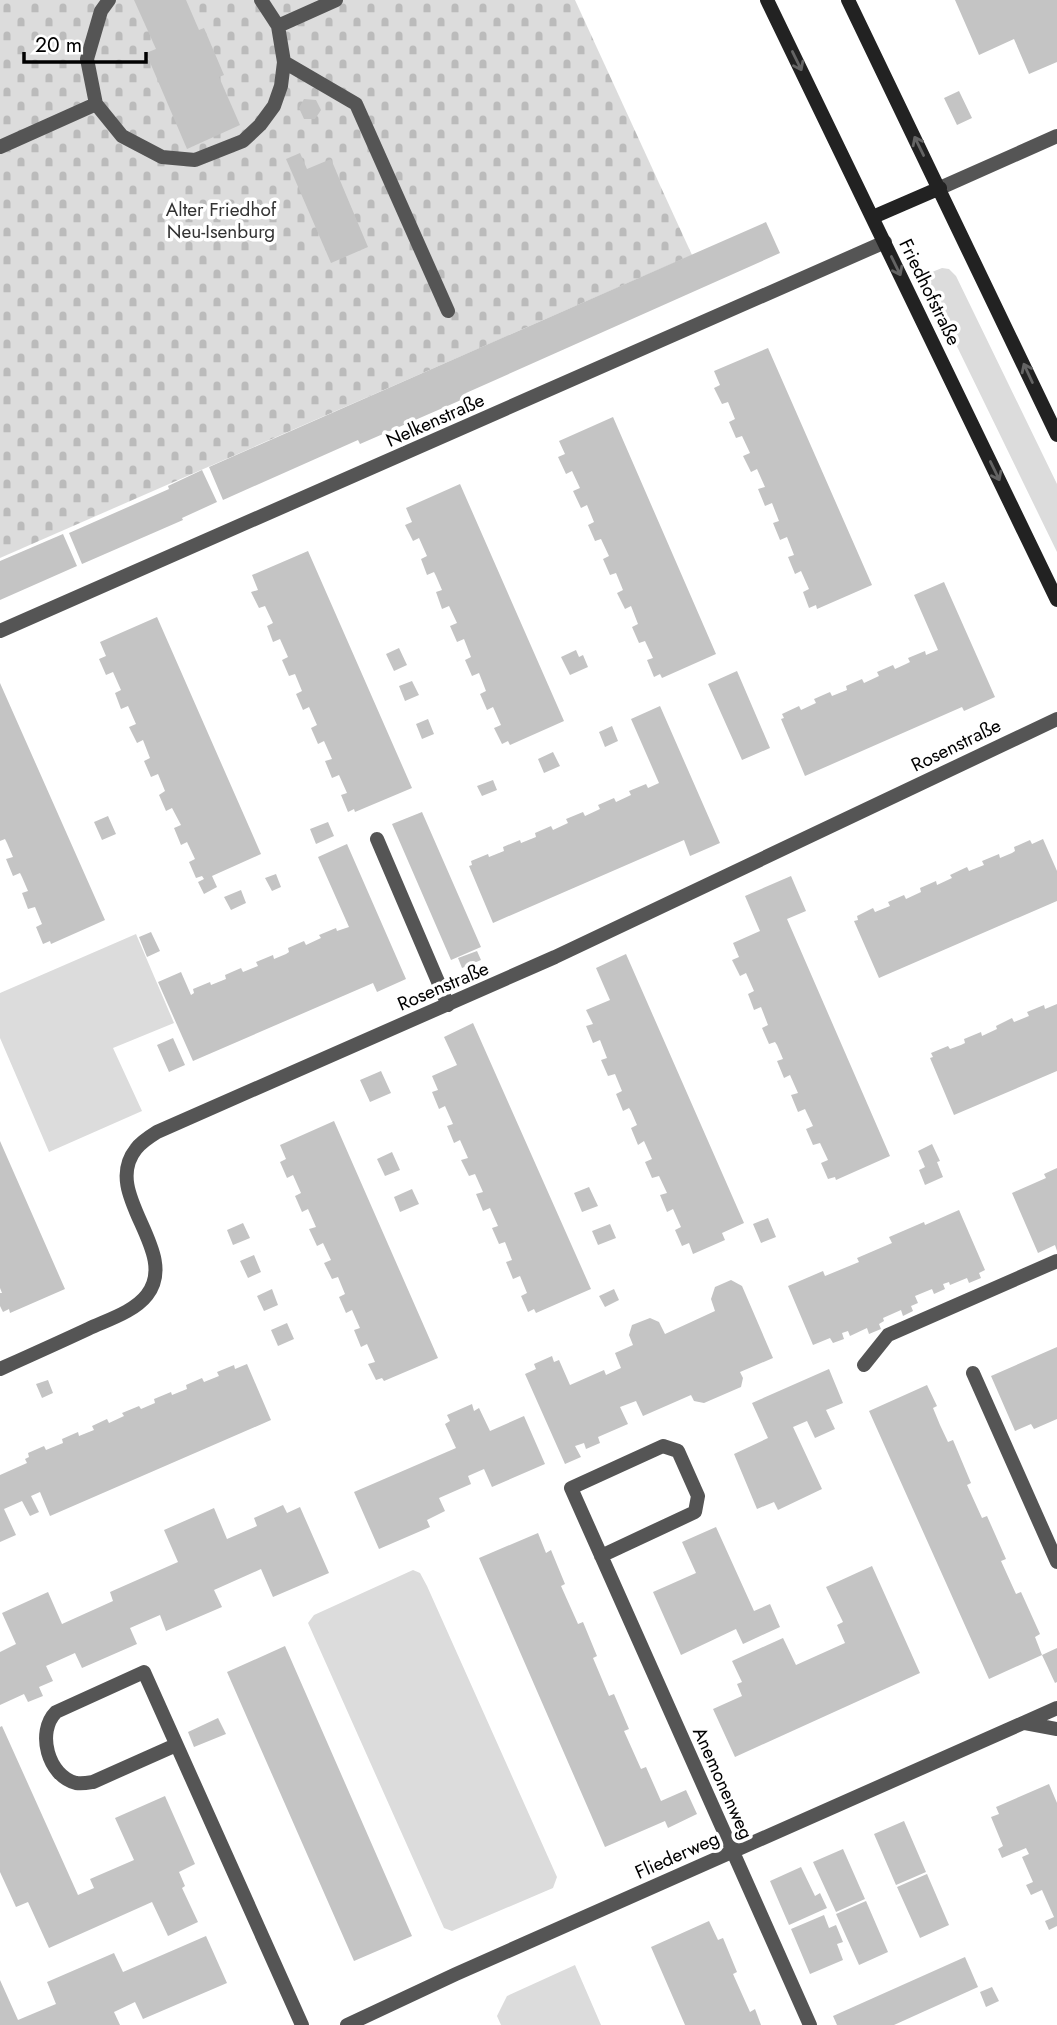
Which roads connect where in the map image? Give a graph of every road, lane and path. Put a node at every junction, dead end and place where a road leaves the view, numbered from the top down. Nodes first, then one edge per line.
1 (110, 0) edge
2 (261, 0) edge
3 (336, 0) edge
4 (767, 0) edge
5 (848, 0) edge
6 (278, 26) junction
7 (284, 62) junction
8 (96, 104) junction
9 (1057, 136) edge
10 (0, 147) edge
11 (940, 188) junction
12 (873, 217) junction
13 (885, 242) junction
14 (448, 311) dead end
15 (1057, 435) edge
16 (1057, 600) edge
17 (0, 631) edge
18 (1057, 719) edge
19 (377, 839) dead end
20 (448, 1005) junction
21 (1057, 1261) edge
22 (863, 1365) dead end
23 (0, 1369) edge
24 (973, 1373) dead end
25 (601, 1556) junction
26 (1057, 1562) edge
27 (1057, 1708) edge
28 (1024, 1722) junction
29 (1057, 1729) edge
30 (176, 1745) junction
31 (733, 1851) junction
32 (302, 2025) edge
33 (347, 2025) edge
34 (810, 2025) edge

1 - 8 street
2 - 6 street
3 - 6 street
4 -> 12 main road, Friedhofstraße
11 -> 5 main road
6 - 7 street
7 - 8 street
7 - 14 street
8 - 10 street
9 - 11 street
11 - 12 main road
15 -> 11 main road
12 - 13 main road, Friedhofstraße
13 -> 16 main road, Friedhofstraße
13 - 17 street, Nelkenstraße
18 - 20 street, Rosenstraße
19 - 20 street
20 - 23 street, Rosenstraße
21 - 22 street
24 - 26 street
25 - 25 street, Anemonenweg
25 - 31 street, Anemonenweg
27 - 28 street, Fliederweg
28 - 29 street
28 - 31 street, Fliederweg
30 - 30 street
30 - 32 street
31 - 33 street, Fliederweg
31 - 34 street, Anemonenweg

